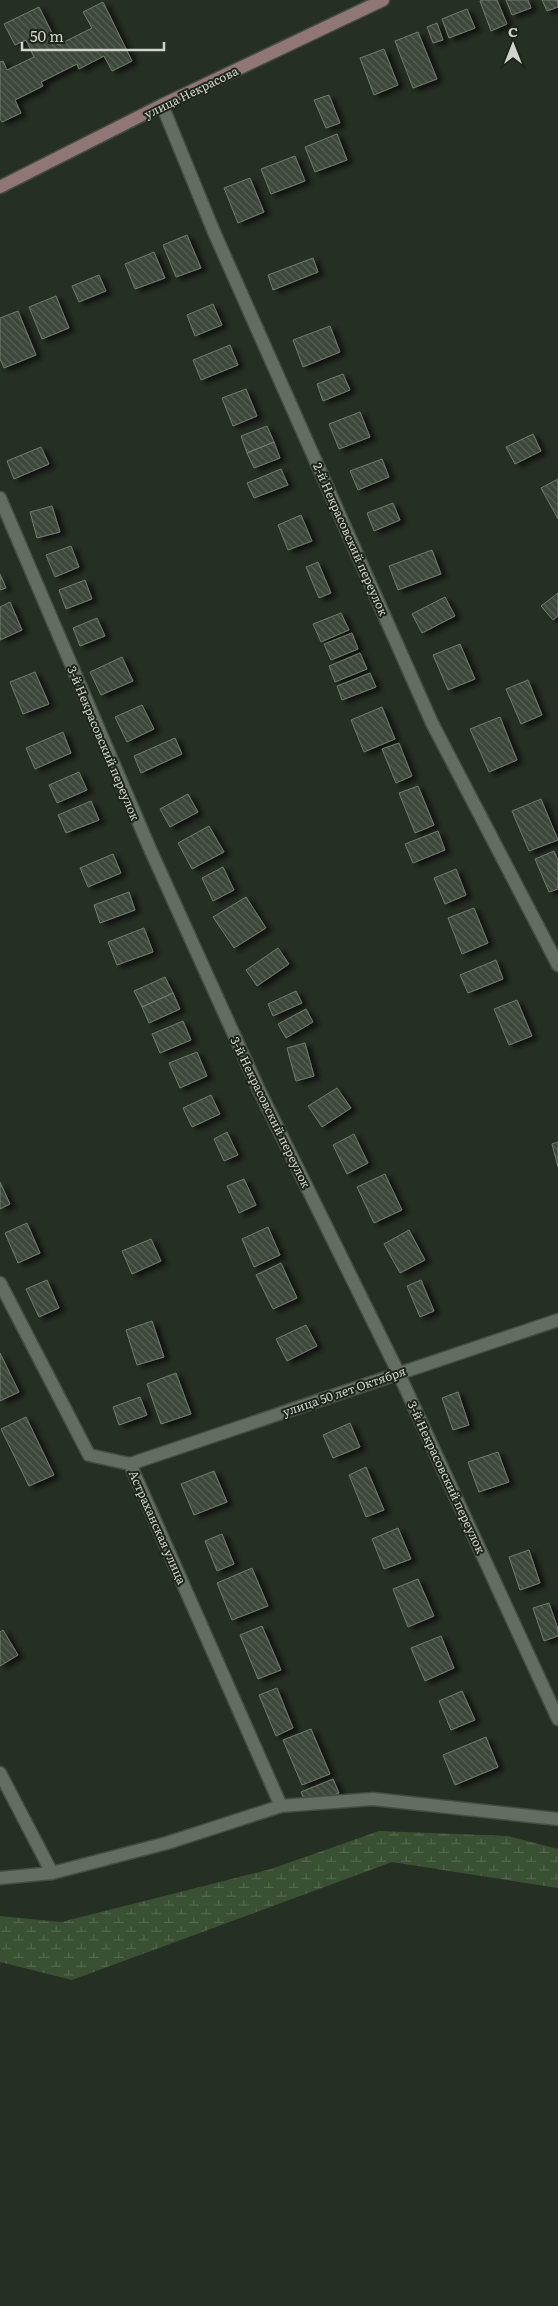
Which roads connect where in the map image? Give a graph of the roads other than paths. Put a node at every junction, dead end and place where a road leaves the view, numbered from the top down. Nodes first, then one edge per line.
1 (383, 0) edge
2 (162, 105) junction
3 (0, 187) edge
4 (0, 498) edge
5 (558, 965) edge
6 (0, 1283) edge
7 (558, 1320) edge
8 (398, 1372) junction
9 (130, 1464) junction
10 (558, 1719) edge
11 (0, 1774) edge
12 (281, 1806) junction
13 (558, 1819) edge
14 (52, 1873) junction
15 (0, 1878) edge

1 - 2 street, улица Некрасова
2 - 3 street, улица Некрасова
2 - 5 street, 2-й Некрасовский переулок
4 - 8 street, 3-й Некрасовский переулок
6 - 9 street, Астраханская улица
7 - 8 street, улица 50 лет Октября
8 - 9 street, улица 50 лет Октября
8 - 10 street, 3-й Некрасовский переулок
9 - 12 street, Астраханская улица
11 - 14 street
12 - 13 street
12 - 14 street
14 - 15 street

